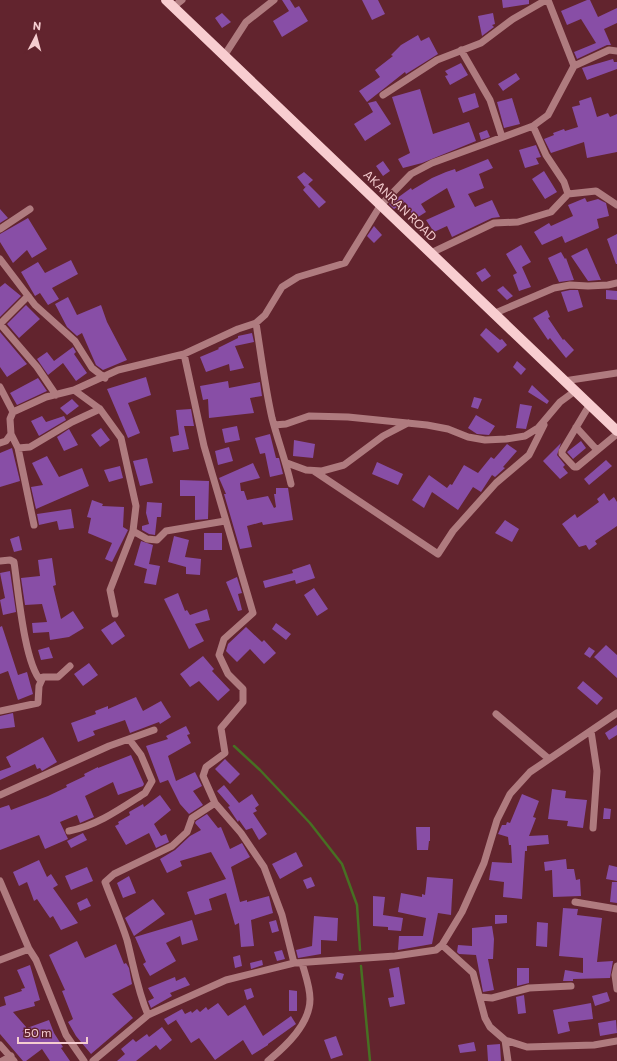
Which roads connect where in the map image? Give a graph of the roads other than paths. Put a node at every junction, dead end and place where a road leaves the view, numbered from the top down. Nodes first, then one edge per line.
1 (182, 0) edge
2 (274, 0) edge
3 (547, 0) edge
4 (169, 4) edge
5 (461, 50) junction
6 (617, 51) edge
7 (224, 56) junction
8 (574, 66) junction
9 (383, 95) dead end
10 (533, 126) junction
11 (502, 137) junction
12 (568, 194) junction
13 (617, 205) edge
14 (380, 206) junction
15 (30, 209) dead end
16 (0, 228) edge
17 (431, 254) junction
18 (0, 258) edge
19 (617, 283) edge
20 (29, 297) junction
21 (493, 314) junction
22 (256, 323) junction
23 (0, 324) edge
24 (184, 354) junction
25 (92, 368) junction
26 (617, 373) edge
27 (105, 378) junction
28 (564, 381) junction
29 (92, 382) junction
30 (0, 387) edge
31 (74, 390) junction
32 (575, 391) junction
33 (56, 395) junction
34 (590, 404) junction
35 (100, 409) junction
36 (13, 412) junction
37 (546, 421) junction
38 (408, 423) junction
39 (274, 425) junction
40 (576, 427) junction
41 (617, 431) edge
42 (11, 434) junction
43 (617, 434) edge
44 (0, 443) edge
45 (18, 448) junction
46 (597, 450) junction
47 (287, 463) junction
48 (314, 471) junction
49 (291, 484) dead end
50 (225, 520) junction
51 (34, 525) dead end
52 (133, 531) junction
53 (0, 561) edge
54 (115, 614) dead end
55 (70, 666) dead end
56 (41, 681) junction
57 (0, 712) edge
58 (617, 713) edge
59 (496, 714) dead end
60 (154, 730) dead end
61 (591, 731) junction
62 (129, 739) junction
63 (548, 759) junction
64 (0, 795) edge
65 (215, 803) junction
66 (593, 828) dead end
67 (69, 831) dead end
68 (0, 881) edge
69 (575, 902) dead end
70 (617, 909) edge
71 (29, 948) junction
72 (439, 948) junction
73 (0, 960) edge
74 (294, 963) junction
75 (302, 963) junction
76 (617, 966) edge
77 (571, 986) dead end
78 (617, 989) edge
79 (480, 997) junction
80 (148, 1015) junction
81 (505, 1040) junction
82 (617, 1041) edge
83 (0, 1045) edge
84 (12, 1058) edge
85 (273, 1059) edge
86 (2, 1061) edge
87 (84, 1061) edge
88 (93, 1061) edge
89 (508, 1061) edge

1 - 4 street
2 - 7 street
3 - 5 street
3 - 8 street
4 - 7 main road, AKANRAN ROAD
5 - 9 street
5 - 11 street
6 - 8 street
7 - 14 main road, AKANRAN ROAD
8 - 10 street
10 - 11 street
10 - 12 street
11 - 14 street
12 - 13 street
12 - 17 street
14 - 17 main road, AKANRAN ROAD
14 - 22 street
15 - 16 street
17 - 21 main road, AKANRAN ROAD
18 - 20 street
19 - 21 street
20 - 23 street
20 - 25 street
21 - 28 main road, AKANRAN ROAD
22 - 24 street
22 - 39 street
23 - 33 street
24 - 27 street
24 - 50 street
25 - 27 street
25 - 29 street
26 - 28 street
27 - 29 street
28 - 32 main road, AKANRAN ROAD
29 - 31 street
30 - 36 street
31 - 33 street
31 - 35 street
32 - 34 main road, AKANRAN ROAD
32 - 37 street
33 - 36 street
34 - 40 street
34 - 41 main road, AKANRAN ROAD
35 - 45 street
35 - 52 street
36 - 42 street
37 - 38 street
37 - 48 street
38 - 39 street
38 - 48 street
39 - 47 street
40 - 46 street
40 - 46 street
42 - 44 street
42 - 45 street
43 - 46 street
45 - 51 street
47 - 48 street
47 - 49 street
50 - 52 street
50 - 65 street
52 - 54 street
53 - 56 street
55 - 56 street
56 - 57 street
58 - 61 street
59 - 63 street
60 - 62 street
61 - 63 street
61 - 66 street
62 - 64 street
62 - 67 street
63 - 72 street
65 - 74 street
65 - 80 street
68 - 71 street
69 - 70 street
71 - 73 street
71 - 87 street
72 - 75 street
72 - 79 street
74 - 75 street
74 - 80 street
75 - 85 street
76 - 78 street
77 - 79 street
79 - 81 street
80 - 88 street
81 - 82 street
81 - 89 street
83 - 84 street
84 - 86 street

